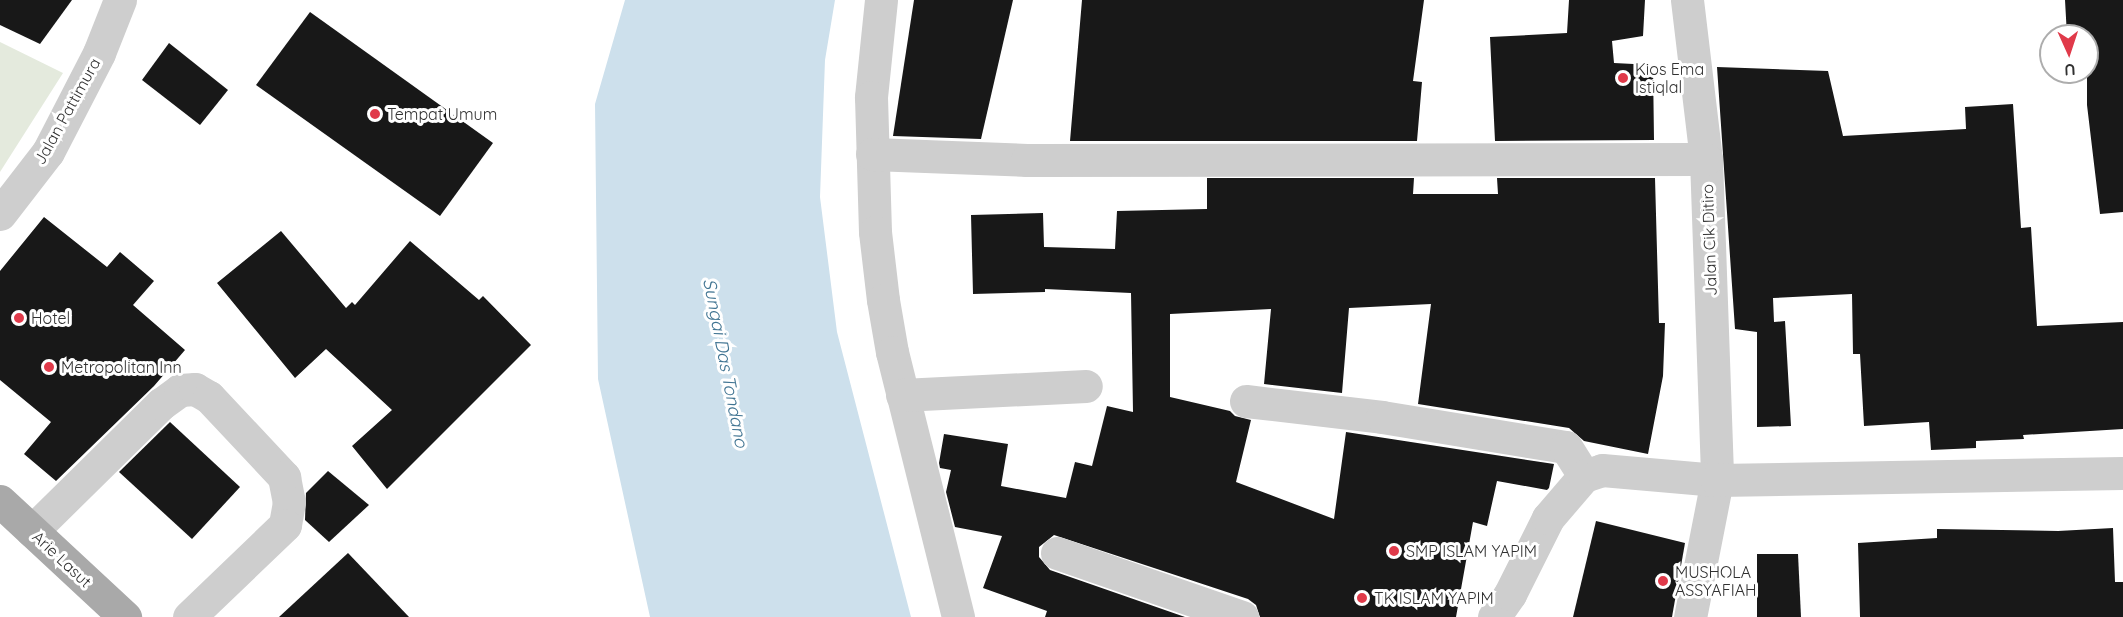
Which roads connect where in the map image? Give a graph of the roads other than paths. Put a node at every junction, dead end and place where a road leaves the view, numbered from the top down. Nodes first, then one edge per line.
1 (120, 0) edge
2 (881, 0) edge
3 (1687, 0) edge
4 (872, 154) junction
5 (1706, 159) junction
6 (0, 214) edge
7 (1086, 386) dead end
8 (902, 395) junction
9 (1246, 401) dead end
10 (2123, 473) edge
11 (1584, 476) junction
12 (1717, 480) junction
13 (0, 501) edge
14 (32, 531) junction
15 (1057, 553) dead end
16 (124, 617) edge
17 (189, 617) edge
18 (958, 617) edge
19 (1242, 617) edge
20 (1494, 617) edge
21 (1690, 617) edge

1 - 6 street, Jalan Pattimura
2 - 4 street
3 - 5 street, Jalan Cik Ditiro
4 - 5 street
4 - 8 street
5 - 12 street, Jalan Cik Ditiro
7 - 8 street
8 - 18 street
9 - 11 street
10 - 12 street
11 - 12 street
11 - 20 street
12 - 21 street, Jalan Cik Ditiro
13 - 14 main road, Arie Lasut
14 - 16 main road, Arie Lasut
14 - 17 street
15 - 19 street

